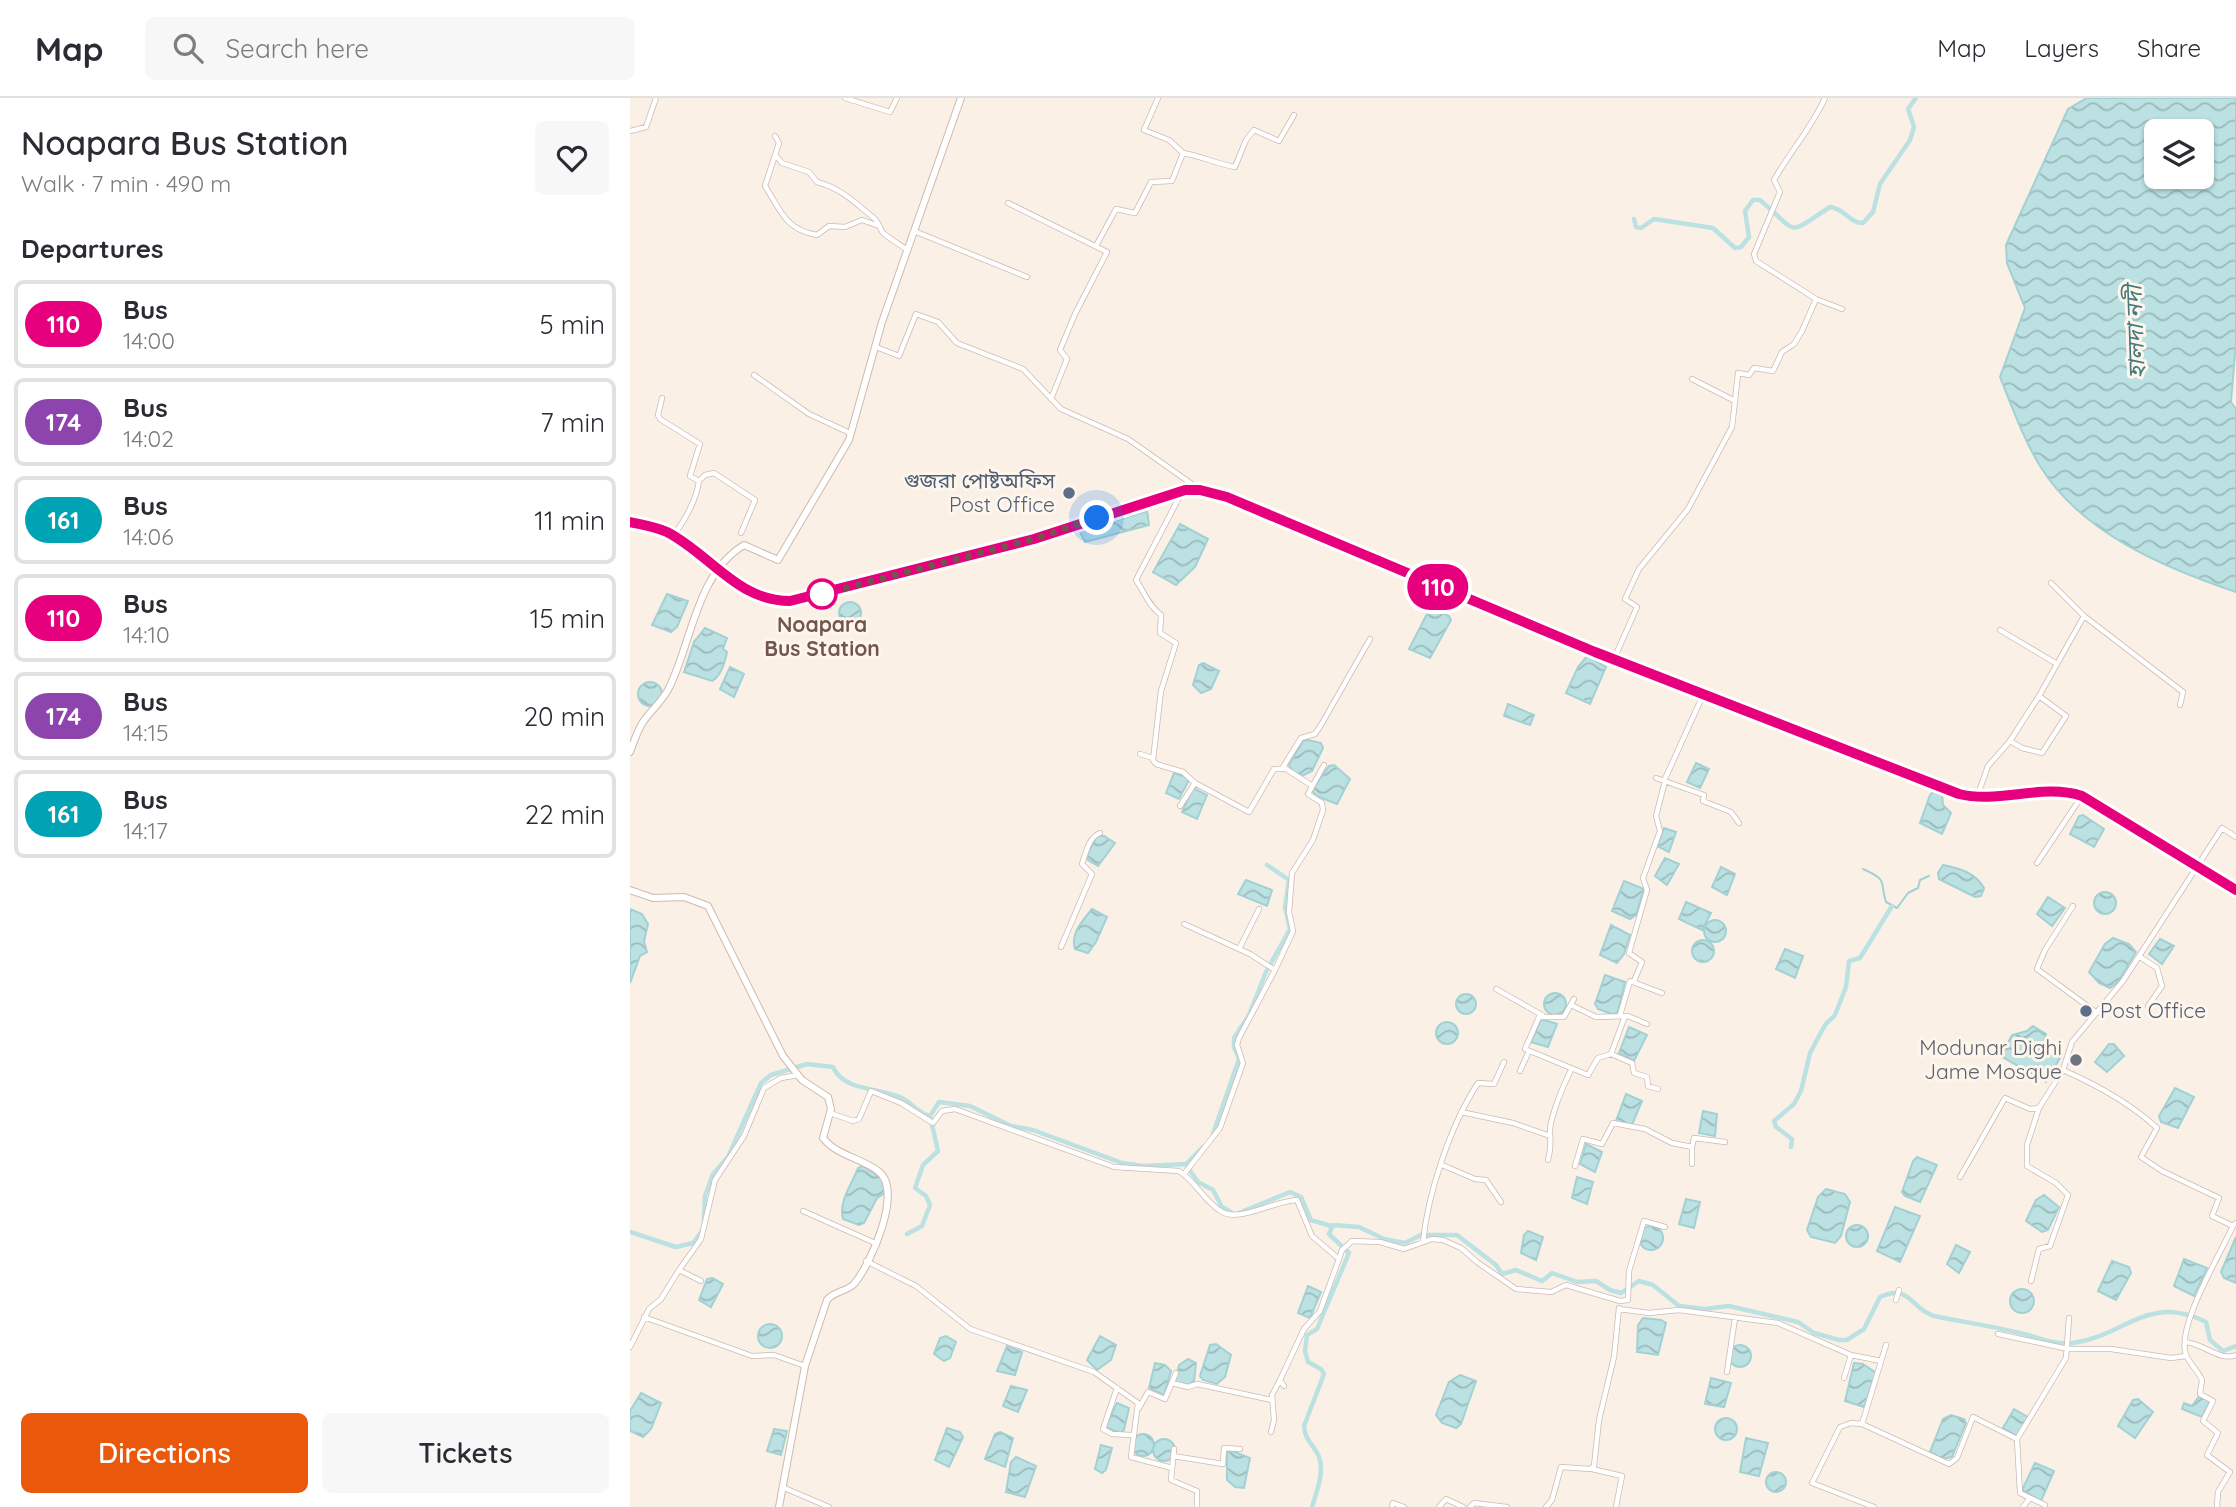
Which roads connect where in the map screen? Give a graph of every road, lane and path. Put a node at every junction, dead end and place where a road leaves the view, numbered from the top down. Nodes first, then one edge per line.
1 (656, 98) edge
2 (845, 98) edge
3 (897, 98) edge
4 (961, 98) edge
5 (1158, 98) edge
6 (1825, 98) edge
7 (1293, 115) dead end
8 (630, 131) edge
9 (775, 136) dead end
10 (1183, 153) junction
11 (776, 156) junction
12 (1008, 204) dead end
13 (879, 226) junction
14 (913, 231) junction
15 (1096, 246) junction
16 (906, 249) junction
17 (1027, 277) dead end
18 (1816, 299) junction
19 (1842, 309) dead end
20 (876, 348) junction
21 (754, 375) dead end
22 (1692, 379) dead end
23 (662, 398) dead end
24 (1051, 399) junction
25 (1735, 401) junction
26 (851, 434) junction
27 (699, 481) junction
28 (1200, 490) junction
29 (1183, 491) junction
30 (630, 522) edge
31 (741, 533) dead end
32 (673, 536) junction
33 (717, 572) junction
34 (2051, 583) dead end
35 (2084, 617) junction
36 (2000, 630) dead end
37 (1370, 639) dead end
38 (1614, 659) junction
39 (2057, 664) junction
40 (1704, 694) junction
41 (2039, 696) junction
42 (2180, 705) dead end
43 (2010, 741) junction
44 (630, 752) edge
45 (1140, 754) dead end
46 (1153, 758) junction
47 (1324, 765) dead end
48 (1283, 769) junction
49 (1656, 778) dead end
50 (1664, 781) junction
51 (1195, 783) junction
52 (1311, 785) junction
53 (2082, 796) junction
54 (1977, 797) junction
55 (1180, 806) dead end
56 (1739, 823) dead end
57 (1100, 833) dead end
58 (2236, 837) edge
59 (2037, 863) dead end
60 (2197, 867) junction
61 (630, 890) edge
62 (2236, 890) edge
63 (2073, 906) dead end
64 (1259, 909) dead end
65 (1184, 924) dead end
66 (1061, 947) dead end
67 (1239, 949) junction
68 (2140, 957) junction
69 (1275, 970) junction
70 (1634, 981) junction
71 (1496, 989) dead end
72 (1662, 993) dead end
73 (1574, 999) dead end
74 (1570, 1005) junction
75 (2148, 1006) dead end
76 (2096, 1013) junction
77 (1542, 1015) junction
78 (1622, 1016) junction
79 (1647, 1024) dead end
80 (1529, 1051) junction
81 (1611, 1054) junction
82 (1504, 1062) dead end
83 (1571, 1070) junction
84 (2063, 1070) junction
85 (1520, 1071) dead end
86 (797, 1074) junction
87 (1658, 1089) dead end
88 (2039, 1108) junction
89 (830, 1112) junction
90 (1461, 1112) junction
91 (1550, 1136) junction
92 (1725, 1142) dead end
93 (1692, 1147) junction
94 (1548, 1160) dead end
95 (1692, 1164) dead end
96 (1443, 1165) junction
97 (1575, 1166) dead end
98 (1184, 1174) junction
99 (1960, 1177) dead end
100 (1501, 1202) dead end
101 (803, 1211) dead end
102 (2235, 1225) edge
103 (1665, 1227) dead end
104 (1423, 1242) junction
105 (875, 1243) junction
106 (1339, 1259) junction
107 (866, 1261) junction
108 (679, 1270) junction
109 (701, 1281) dead end
110 (2031, 1282) dead end
111 (1899, 1290) dead end
112 (1895, 1300) dead end
113 (1619, 1301) junction
114 (1619, 1309) junction
115 (645, 1317) junction
116 (1735, 1318) junction
117 (2068, 1318) dead end
118 (1998, 1334) dead end
119 (2185, 1342) junction
120 (1886, 1345) dead end
121 (630, 1347) edge
122 (2069, 1348) junction
123 (1851, 1355) junction
124 (2236, 1355) edge
125 (2186, 1356) junction
126 (1881, 1361) junction
127 (805, 1366) junction
128 (1727, 1372) dead end
129 (1176, 1373) dead end
130 (1844, 1378) dead end
131 (1279, 1380) junction
132 (1172, 1383) junction
133 (1284, 1386) dead end
134 (1117, 1388) junction
135 (1272, 1399) junction
136 (1139, 1408) junction
137 (1862, 1424) junction
138 (1271, 1432) dead end
139 (1132, 1435) junction
140 (2017, 1439) junction
141 (1240, 1449) dead end
142 (1172, 1468) junction
143 (1592, 1469) junction
144 (782, 1487) junction
145 (2030, 1498) junction
146 (2045, 1505) dead end
147 (779, 1507) edge
148 (829, 1507) edge
149 (1196, 1507) edge
150 (1392, 1507) edge
151 (1404, 1507) edge
152 (1439, 1507) edge
153 (1463, 1507) edge
154 (1469, 1507) edge
155 (1507, 1507) edge
156 (1546, 1507) edge
157 (1616, 1507) edge
158 (1874, 1507) edge
159 (2023, 1507) edge
160 (2217, 1507) edge

1 - 8 street
2 - 3 street
4 - 14 main road
5 - 10 street
6 - 18 street
7 - 10 street
9 - 11 street
10 - 15 street
11 - 13 street
11 - 13 street
12 - 15 street
13 - 16 street
14 - 16 main road
14 - 17 street
15 - 24 street
16 - 20 main road
18 - 19 street
18 - 25 street
20 - 24 street
20 - 26 main road
21 - 26 street
22 - 25 street
23 - 27 street
24 - 28 street
25 - 38 street
26 - 33 main road
27 - 31 street
27 - 32 street
28 - 29 main road
28 - 38 main road
29 - 33 main road
29 - 46 street
30 - 32 main road
32 - 33 main road
33 - 44 main road
34 - 35 street
35 - 39 street
35 - 42 street
36 - 39 street
37 - 48 street
38 - 40 main road
39 - 41 street
40 - 50 street
40 - 54 main road
41 - 43 street
41 - 43 street
43 - 54 street
45 - 46 street
46 - 51 street
47 - 52 street
48 - 51 street
48 - 52 street
49 - 50 street
50 - 56 street
50 - 70 street
51 - 55 street
52 - 69 street
53 - 54 main road
53 - 59 street
53 - 60 main road
57 - 66 street
58 - 60 street
60 - 62 main road
60 - 68 street
61 - 86 main road
63 - 76 street
64 - 67 street
65 - 67 street
67 - 69 street
68 - 75 street
68 - 76 street
69 - 98 street
70 - 72 street
70 - 78 street
71 - 77 street
73 - 74 street
74 - 77 street
74 - 78 street
76 - 84 street
77 - 80 street
78 - 79 street
78 - 81 street
80 - 83 street
80 - 85 street
81 - 83 street
81 - 87 street
82 - 90 street
83 - 91 street
84 - 88 street
84 - 102 street
86 - 89 main road
86 - 108 street
88 - 99 street
88 - 110 street
89 - 98 street
89 - 105 main road
90 - 91 street
90 - 96 street
91 - 94 street
92 - 93 street
93 - 95 street
93 - 97 street
96 - 100 street
96 - 104 street
98 - 106 street
101 - 105 street
102 - 119 street
103 - 113 street
104 - 106 street
104 - 113 street
105 - 107 main road
106 - 131 street
107 - 127 main road
107 - 134 street
108 - 109 street
108 - 115 street
111 - 112 street
113 - 114 street
114 - 116 street
114 - 143 street
115 - 121 street
115 - 127 street
116 - 123 street
116 - 128 street
117 - 122 street
118 - 122 street
119 - 124 street
119 - 125 street
120 - 126 street
122 - 125 street
122 - 140 street
123 - 126 street
123 - 130 street
125 - 160 street
126 - 137 street
127 - 144 main road
129 - 132 street
131 - 133 street
131 - 135 street
132 - 135 street
132 - 136 street
134 - 136 street
134 - 139 street
135 - 138 street
136 - 139 street
137 - 140 street
137 - 158 street
139 - 142 street
140 - 145 street
141 - 142 street
142 - 149 street
143 - 156 street
143 - 157 street
144 - 147 main road
144 - 148 street
145 - 146 street
145 - 159 street
150 - 151 street
152 - 153 street
154 - 155 street

